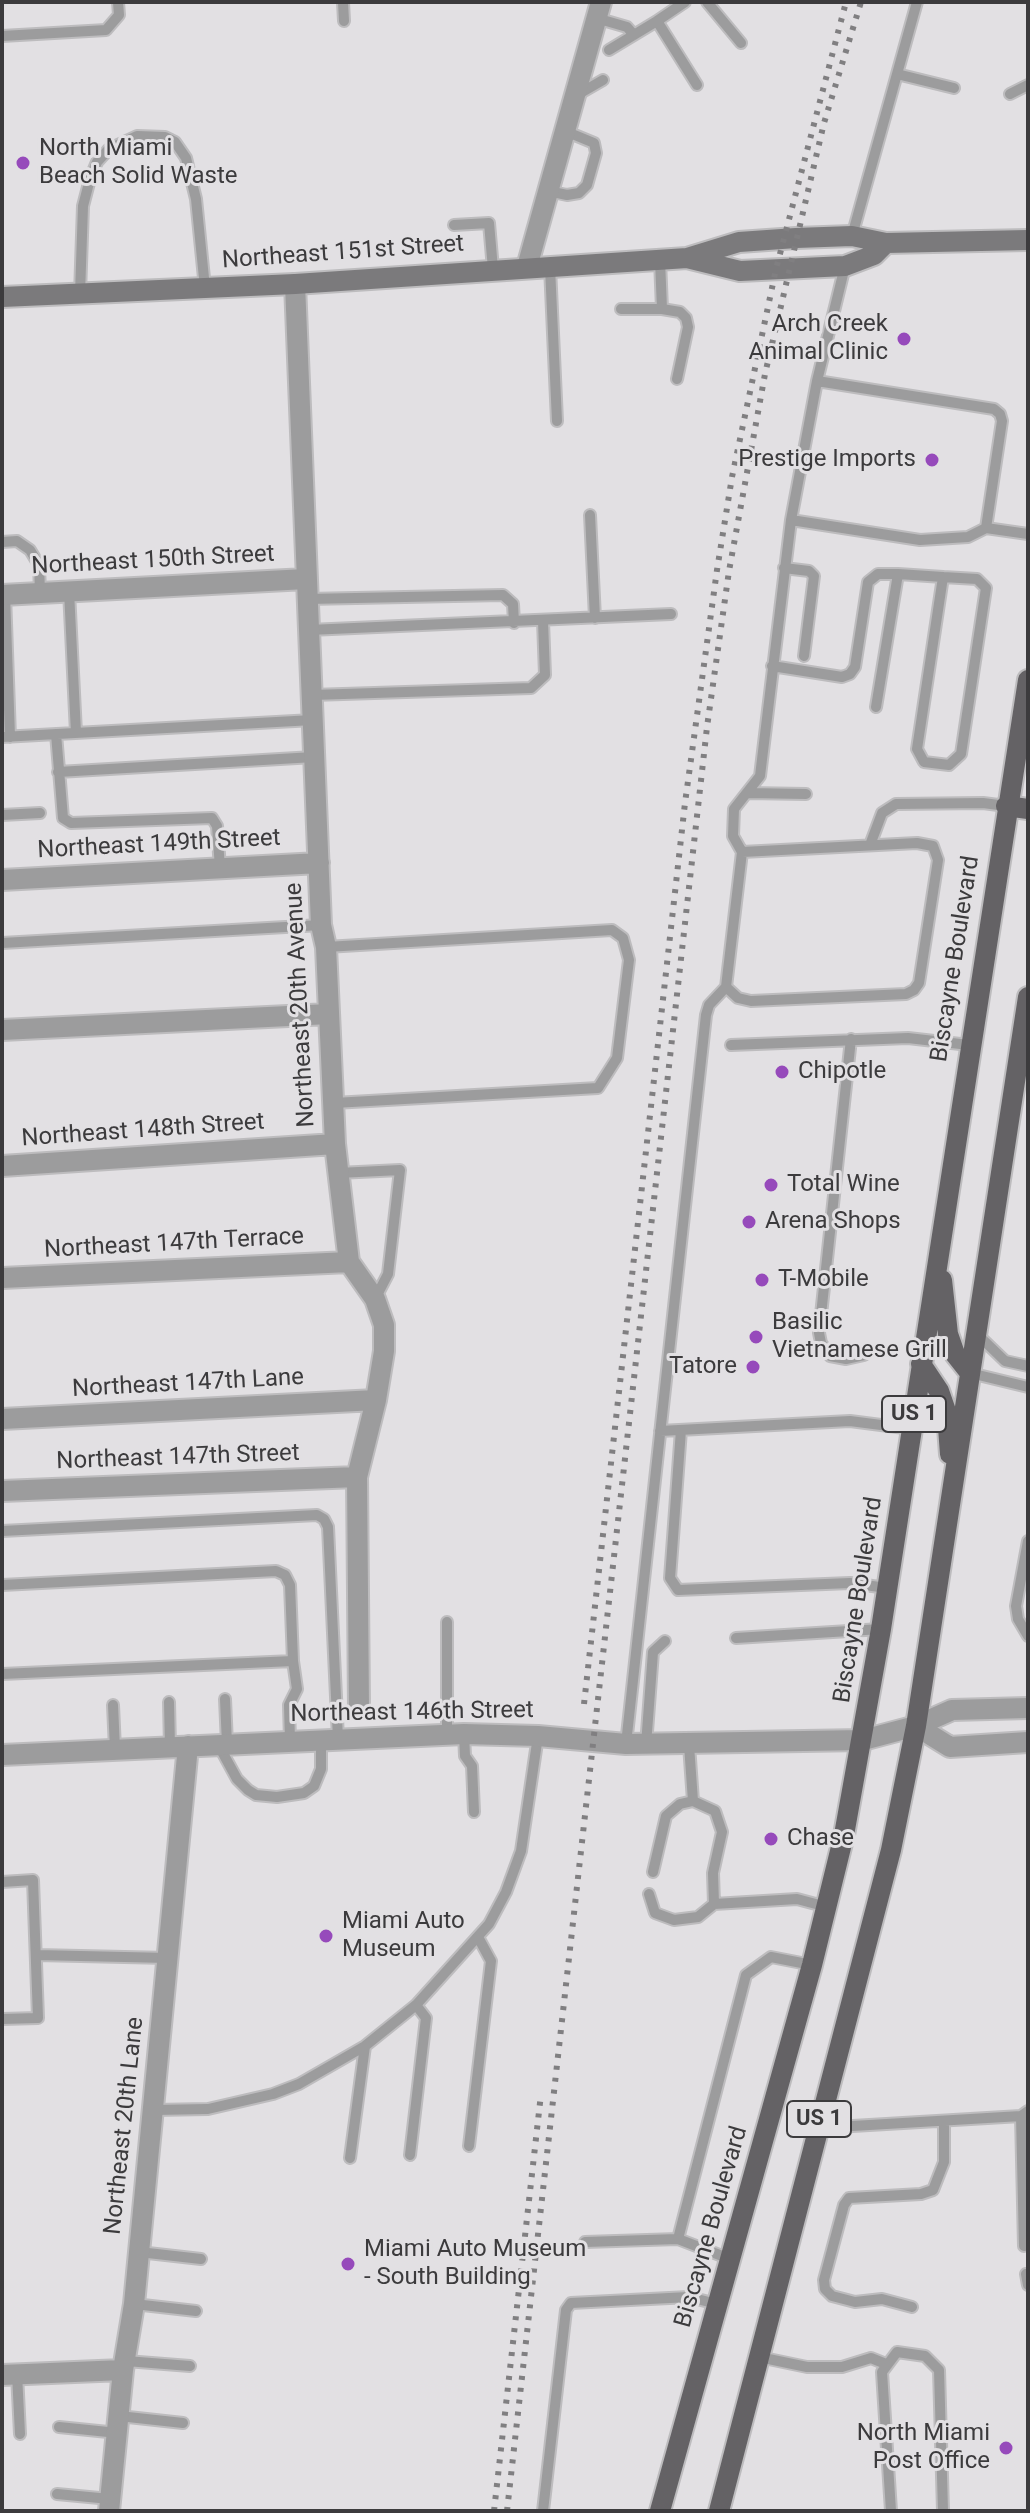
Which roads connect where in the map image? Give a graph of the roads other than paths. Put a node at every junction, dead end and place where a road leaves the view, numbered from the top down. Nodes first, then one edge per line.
1 (118, 2) edge
2 (343, 2) edge
3 (685, 2) edge
4 (707, 2) edge
5 (917, 2) edge
6 (599, 10) edge
7 (344, 21) dead end
8 (657, 21) junction
9 (634, 35) junction
10 (2, 36) edge
11 (741, 43) dead end
12 (609, 50) dead end
13 (897, 74) junction
14 (603, 80) dead end
15 (697, 85) dead end
16 (1028, 85) edge
17 (954, 88) dead end
18 (1010, 94) dead end
19 (575, 96) junction
20 (565, 131) junction
21 (548, 191) junction
22 (454, 225) dead end
23 (852, 236) junction
24 (1028, 240) edge
25 (886, 243) junction
26 (687, 258) junction
27 (660, 260) junction
28 (550, 266) junction
29 (845, 266) junction
30 (527, 267) junction
31 (493, 269) junction
32 (295, 284) junction
33 (205, 288) junction
34 (80, 294) junction
35 (2, 297) edge
36 (621, 309) dead end
37 (662, 309) junction
38 (677, 379) dead end
39 (817, 381) junction
40 (557, 421) dead end
41 (590, 515) dead end
42 (791, 520) junction
43 (986, 528) junction
44 (1028, 534) edge
45 (2, 542) edge
46 (784, 568) junction
47 (898, 574) junction
48 (943, 577) junction
49 (307, 589) junction
50 (69, 591) junction
51 (40, 592) junction
52 (3, 594) edge
53 (671, 614) dead end
54 (595, 618) junction
55 (543, 621) junction
56 (514, 623) junction
57 (309, 630) junction
58 (804, 656) dead end
59 (772, 666) junction
60 (1028, 680) edge
61 (312, 695) junction
62 (876, 707) dead end
63 (313, 720) junction
64 (76, 733) junction
65 (56, 734) junction
66 (6, 737) edge
67 (314, 757) junction
68 (58, 772) junction
69 (748, 793) junction
70 (806, 794) dead end
71 (1006, 806) junction
72 (1028, 809) edge
73 (40, 813) dead end
74 (2, 815) edge
75 (870, 845) junction
76 (742, 852) junction
77 (319, 863) junction
78 (220, 868) junction
79 (2, 880) edge
80 (321, 925) junction
81 (2, 943) edge
82 (326, 947) junction
83 (726, 987) junction
84 (1028, 997) edge
85 (329, 1014) junction
86 (2, 1030) edge
87 (851, 1039) junction
88 (731, 1045) dead end
89 (969, 1045) junction
90 (334, 1103) junction
91 (335, 1144) junction
92 (2, 1166) edge
93 (338, 1173) junction
94 (939, 1252) junction
95 (349, 1262) junction
96 (2, 1278) edge
97 (375, 1299) junction
98 (976, 1333) junction
99 (864, 1355) dead end
100 (921, 1364) junction
101 (1028, 1366) edge
102 (970, 1373) junction
103 (1028, 1387) edge
104 (376, 1400) junction
105 (2, 1419) edge
106 (912, 1429) junction
107 (681, 1430) junction
108 (660, 1431) junction
109 (357, 1477) junction
110 (953, 1486) junction
111 (2, 1491) edge
112 (2, 1531) edge
113 (1028, 1541) edge
114 (2, 1585) edge
115 (887, 1588) junction
116 (447, 1622) dead end
117 (881, 1629) junction
118 (1028, 1636) edge
119 (736, 1638) dead end
120 (665, 1641) dead end
121 (293, 1661) junction
122 (2, 1674) edge
123 (225, 1699) dead end
124 (169, 1702) dead end
125 (113, 1705) dead end
126 (1028, 1708) edge
127 (359, 1709) dead end
128 (916, 1726) junction
129 (455, 1734) junction
130 (538, 1736) junction
131 (329, 1740) junction
132 (863, 1740) junction
133 (290, 1741) junction
134 (1028, 1742) edge
135 (222, 1744) junction
136 (636, 1744) junction
137 (689, 1745) junction
138 (179, 1746) junction
139 (115, 1749) junction
140 (2, 1755) edge
141 (693, 1801) junction
142 (474, 1812) dead end
143 (653, 1872) dead end
144 (2, 1882) edge
145 (649, 1894) dead end
146 (714, 1904) junction
147 (827, 1907) junction
148 (478, 1937) junction
149 (37, 1955) junction
150 (168, 1958) junction
151 (812, 1965) junction
152 (416, 2005) junction
153 (2, 2019) edge
154 (365, 2046) junction
155 (154, 2110) junction
156 (1025, 2114) edge
157 (944, 2121) junction
158 (817, 2128) junction
159 (469, 2146) dead end
160 (410, 2155) dead end
161 (350, 2158) dead end
162 (678, 2239) junction
163 (585, 2242) dead end
164 (1024, 2246) dead end
165 (139, 2252) junction
166 (201, 2259) dead end
167 (730, 2259) junction
168 (134, 2304) junction
169 (717, 2304) junction
170 (912, 2307) dead end
171 (196, 2311) dead end
172 (758, 2357) junction
173 (886, 2364) junction
174 (124, 2365) junction
175 (190, 2366) dead end
176 (10, 2374) edge
177 (183, 2423) dead end
178 (119, 2425) junction
179 (59, 2427) dead end
180 (20, 2434) dead end
181 (57, 2494) dead end
182 (110, 2505) edge
183 (543, 2511) edge
184 (660, 2511) edge
185 (719, 2511) edge
186 (891, 2511) edge
187 (943, 2511) edge

1 - 10 lane
2 - 7 lane
3 - 8 lane
4 - 11 lane
5 - 13 lane
6 - 9 lane
6 - 19 street
8 - 9 lane
8 - 15 lane
9 - 12 lane
13 - 17 lane
13 - 23 lane
14 - 19 lane
16 - 18 lane
19 - 20 street
20 - 21 street
20 - 21 lane
21 - 30 street
22 - 31 lane
23 - 25 street, Northeast 151st Street
23 - 26 street, Northeast 151st Street
24 - 25 street, Northeast 151st Street
25 - 29 street, Northeast 151st Street
26 - 27 street, Northeast 151st Street
26 - 29 street, Northeast 151st Street
27 - 28 street, Northeast 151st Street
27 - 37 lane
28 - 30 street, Northeast 151st Street
28 - 40 lane
29 - 39 lane
30 - 31 street, Northeast 151st Street
31 - 32 street, Northeast 151st Street
32 - 33 street, Northeast 151st Street
32 - 49 street, Northeast 20th Avenue
33 - 34 street, Northeast 151st Street
33 - 34 lane
34 - 35 street, Northeast 151st Street
36 - 37 lane
37 - 38 lane
39 - 42 lane
39 - 43 lane
41 - 54 lane
42 - 43 lane
42 - 46 lane
43 - 44 lane
45 - 51 lane
46 - 58 lane
46 - 59 lane
47 - 48 lane
47 - 59 lane
47 - 62 lane
48 - 48 lane
49 - 50 street, Northeast 150th Street
49 - 56 lane
49 - 57 street, Northeast 20th Avenue
50 - 51 street, Northeast 150th Street
50 - 64 lane
51 - 52 street, Northeast 150th Street
52 - 66 lane
53 - 54 lane
54 - 55 lane
55 - 56 lane
55 - 61 lane
56 - 57 lane
57 - 61 street, Northeast 20th Avenue
59 - 69 lane
60 - 71 main road, Biscayne Boulevard / US 1
61 - 63 street, Northeast 20th Avenue
63 - 64 lane
63 - 67 street, Northeast 20th Avenue
64 - 65 lane
65 - 66 lane
65 - 68 lane
67 - 68 lane
67 - 77 street, Northeast 20th Avenue
68 - 78 lane
69 - 70 lane
69 - 76 lane
71 - 72 main road
71 - 75 lane
71 - 89 main road, Biscayne Boulevard / US 1
73 - 74 lane
75 - 76 lane
75 - 83 lane
76 - 83 lane
77 - 78 street, Northeast 149th Street
77 - 80 street, Northeast 20th Avenue
78 - 79 street, Northeast 149th Street
80 - 81 lane
80 - 82 street, Northeast 20th Avenue
82 - 85 street, Northeast 20th Avenue
82 - 90 lane
83 - 108 lane
84 - 98 main road, US 1
85 - 86 street
85 - 90 street, Northeast 20th Avenue
87 - 88 lane
87 - 89 lane
87 - 99 lane
89 - 94 main road, Biscayne Boulevard / US 1
90 - 91 street, Northeast 20th Avenue
91 - 92 street, Northeast 148th Street
91 - 93 street, Northeast 20th Avenue
93 - 95 street, Northeast 20th Avenue
93 - 97 lane
94 - 100 main road, Biscayne Boulevard / US 1
94 - 102 main road
95 - 96 street, Northeast 147th Terrace
95 - 97 street, Northeast 20th Avenue
97 - 104 street, Northeast 20th Avenue
98 - 101 lane
98 - 102 main road, US 1
100 - 106 main road, Biscayne Boulevard / US 1
100 - 110 main road
102 - 103 lane
102 - 110 main road, US 1
104 - 105 street, Northeast 147th Lane
104 - 109 street, Northeast 20th Avenue
106 - 107 lane
106 - 115 main road, Biscayne Boulevard / US 1
107 - 108 lane
107 - 115 lane
108 - 136 lane
109 - 111 street, Northeast 147th Street
109 - 127 street, Northeast 20th Avenue
110 - 128 main road, US 1
112 - 131 lane
113 - 118 lane
114 - 121 lane
115 - 117 main road, Biscayne Boulevard / US 1
116 - 129 lane
117 - 119 lane
117 - 132 main road, Biscayne Boulevard / US 1
120 - 136 lane
121 - 122 lane
121 - 133 lane
123 - 135 lane
124 - 138 lane
125 - 139 lane
126 - 128 street, Northeast 146th Street
128 - 132 street, Northeast 146th Street
128 - 134 street
128 - 158 main road, US 1
129 - 130 street, Northeast 146th Street
129 - 131 street, Northeast 146th Street
129 - 142 lane
130 - 136 street, Northeast 146th Street
130 - 148 lane
131 - 133 street, Northeast 146th Street
131 - 135 lane
132 - 137 street, Northeast 146th Street
132 - 147 main road, Biscayne Boulevard / US 1
133 - 135 street, Northeast 146th Street
135 - 138 street, Northeast 146th Street
136 - 137 street, Northeast 146th Street
137 - 141 lane
138 - 139 street, Northeast 146th Street
138 - 150 street, Northeast 20th Lane
139 - 140 street, Northeast 146th Street
141 - 143 lane
141 - 146 lane
144 - 149 lane
145 - 146 lane
146 - 147 lane
147 - 151 main road, Biscayne Boulevard / US 1
148 - 152 lane
148 - 159 lane
149 - 150 lane
149 - 153 lane
150 - 155 street, Northeast 20th Lane
151 - 162 lane
151 - 167 main road, Biscayne Boulevard / US 1
152 - 154 lane
152 - 160 lane
154 - 155 lane
154 - 161 lane
155 - 165 street, Northeast 20th Lane
156 - 157 lane
156 - 164 lane
157 - 158 lane
157 - 170 lane
158 - 172 main road, US 1
162 - 163 lane
162 - 167 lane
165 - 166 lane
165 - 168 street, Northeast 20th Lane
167 - 169 main road, Biscayne Boulevard / US 1
168 - 171 lane
168 - 174 street, Northeast 20th Lane
169 - 183 lane
169 - 184 main road, Biscayne Boulevard / US 1
172 - 173 lane
172 - 185 main road, US 1
173 - 186 lane
173 - 187 lane
174 - 175 lane
174 - 176 street
174 - 178 street, Northeast 20th Lane
176 - 180 lane
177 - 178 lane
178 - 179 lane
178 - 182 street, Northeast 20th Lane
181 - 182 lane

